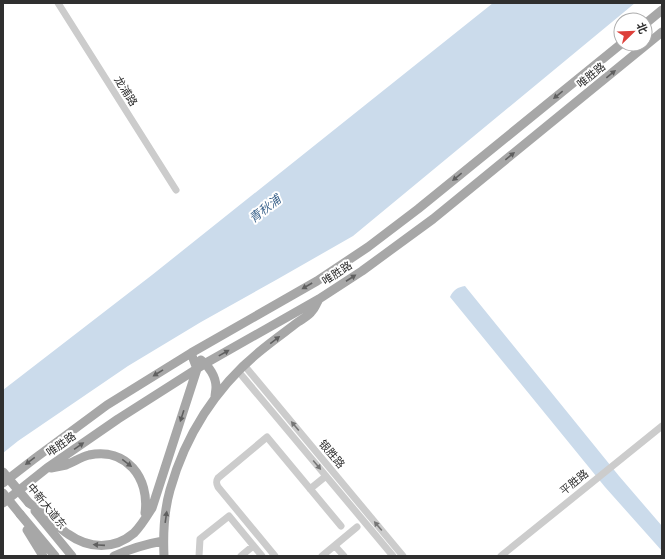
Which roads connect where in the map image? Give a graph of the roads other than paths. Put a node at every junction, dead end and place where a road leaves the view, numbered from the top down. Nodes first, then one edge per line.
1 (58, 3) edge
2 (662, 10) edge
3 (653, 17) edge
4 (662, 32) edge
5 (613, 51) edge
6 (176, 190) dead end
7 (319, 300) junction
8 (191, 353) junction
9 (206, 363) junction
10 (241, 368) junction
11 (197, 369) junction
12 (215, 397) junction
13 (662, 426) edge
14 (48, 468) junction
15 (3, 472) edge
16 (326, 476) junction
17 (3, 482) edge
18 (310, 490) junction
19 (3, 493) edge
20 (3, 503) edge
21 (29, 503) junction
22 (20, 514) junction
23 (144, 520) junction
24 (341, 526) dead end
25 (357, 527) dead end
26 (163, 541) junction
27 (253, 546) junction
28 (335, 546) junction
29 (42, 556) edge
30 (55, 556) edge
31 (72, 556) edge
32 (114, 556) edge
33 (164, 556) edge
34 (199, 556) edge
35 (241, 556) edge
36 (262, 556) edge
37 (275, 556) edge
38 (322, 556) edge
39 (344, 556) edge
40 (393, 556) edge
41 (403, 556) edge
42 (501, 556) edge

1 - 6 street, 龙浦路
2 - 3 main road
7 -> 4 main road, 唯胜路
5 -> 8 main road, 唯胜路
9 -> 7 main road, 唯胜路
10 -> 7 main road
8 - 9 main road
8 - 11 main road
8 -> 17 main road, 唯胜路
9 - 11 main road, 唯胜路
9 - 12 main road
10 - 12 main road
10 -> 16 street, 银胜路
41 -> 10 street, 银胜路
14 -> 11 main road, 唯胜路
11 -> 23 main road
26 -> 12 main road
13 - 42 street, 平胜路
14 - 20 main road, 唯胜路
14 -> 23 main road
15 - 21 main road, 中新大道东, bridge
16 - 18 street
16 - 40 street, 银胜路
18 - 24 street
18 - 37 street
19 - 22 main road, bridge
23 -> 21 main road
21 - 31 main road, 中新大道东
22 - 29 main road
22 - 30 main road
25 - 28 street
26 - 32 main road
26 - 33 main road
27 - 34 street
27 - 35 street
27 - 36 street
28 - 38 street
28 - 39 street

